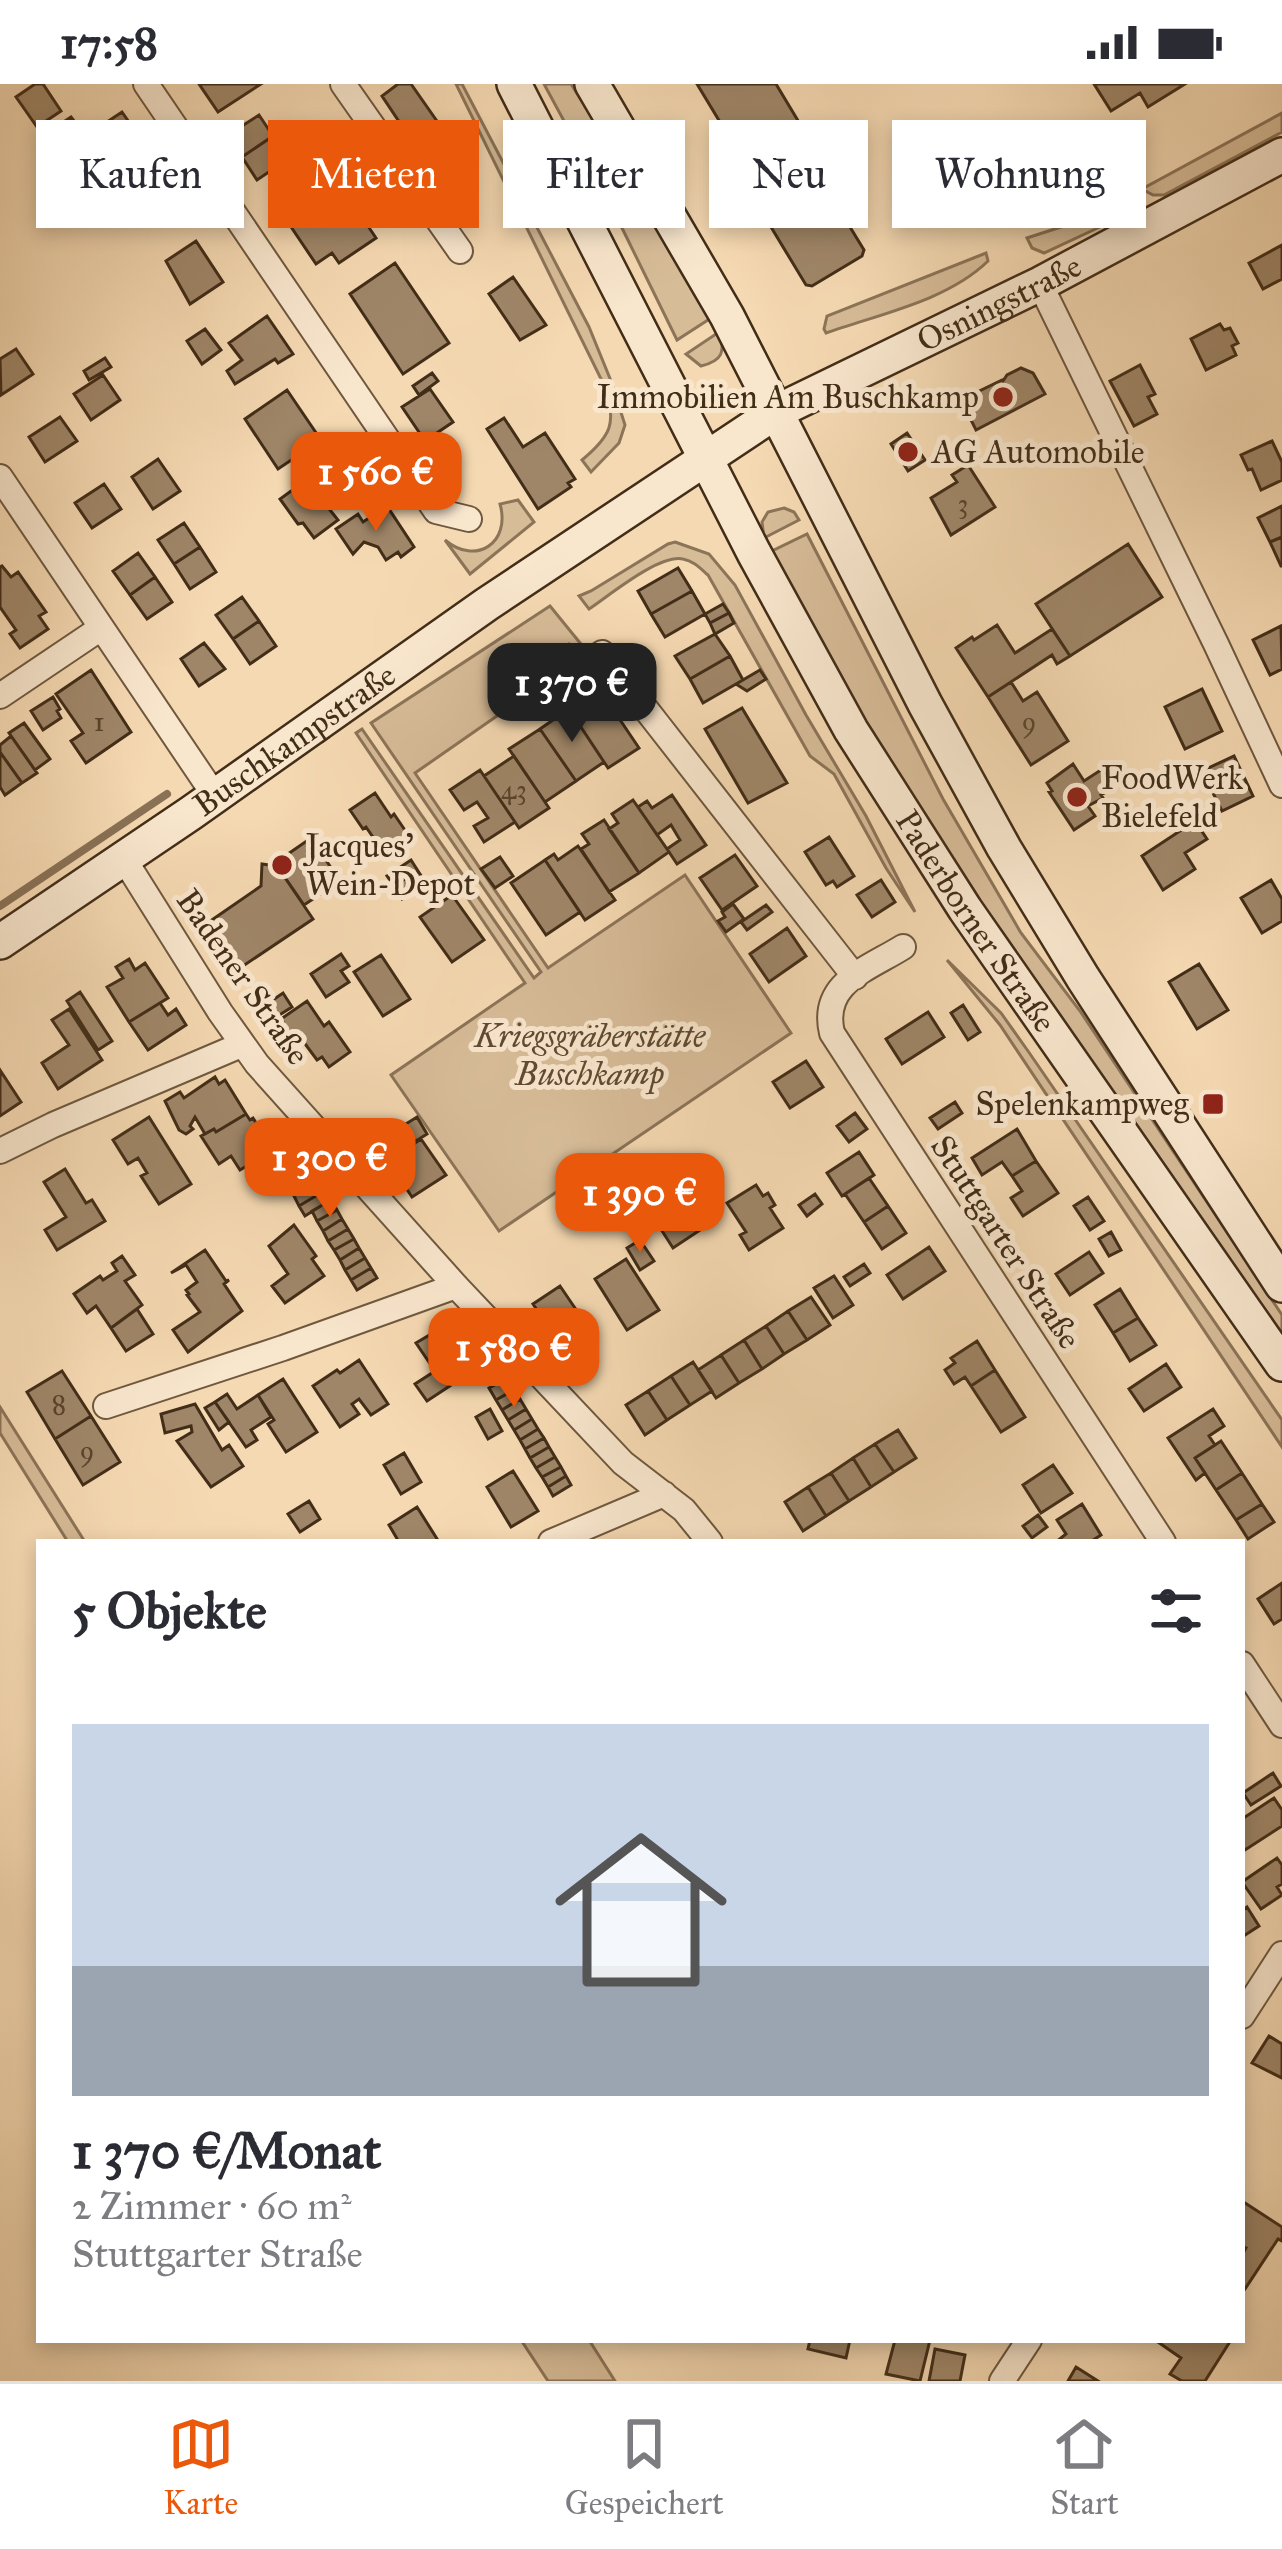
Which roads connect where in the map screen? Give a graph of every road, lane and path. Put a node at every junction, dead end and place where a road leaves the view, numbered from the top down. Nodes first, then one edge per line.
1 (146, 84) edge
2 (343, 84) edge
3 (514, 84) edge
4 (592, 84) edge
5 (1282, 155) edge
6 (460, 251) dead end
7 (1040, 284) junction
8 (776, 412) junction
9 (705, 457) junction
10 (0, 477) edge
11 (469, 520) dead end
12 (101, 628) junction
13 (602, 653) dead end
14 (0, 696) edge
15 (1282, 785) edge
16 (215, 796) junction
17 (124, 859) junction
18 (0, 942) edge
19 (903, 947) dead end
20 (854, 976) junction
21 (242, 1045) junction
22 (0, 1151) edge
23 (1282, 1285) edge
24 (456, 1286) junction
25 (1282, 1364) edge
26 (106, 1406) dead end
27 (664, 1494) junction
28 (557, 1539) edge
29 (708, 1539) edge
30 (1160, 1539) edge
31 (1245, 1669) edge
32 (1282, 1725) edge
33 (1282, 1954) edge
34 (1273, 1990) edge
35 (1245, 2013) edge
36 (1027, 2343) edge
37 (1002, 2381) edge

1 - 11 street
2 - 6 street
3 - 9 main road, Paderborner Straße
4 - 8 main road, Paderborner Straße
5 - 7 main road, Osningstraße
7 - 8 main road, Osningstraße
7 - 15 street
8 - 9 main road, Osningstraße
8 - 23 main road, Paderborner Straße
9 - 16 main road, Buschkampstraße
9 - 25 main road, Paderborner Straße
10 - 12 street
12 - 14 street
12 - 16 street
13 - 20 street
16 - 17 main road, Buschkampstraße
17 - 18 main road, Buschkampstraße
17 - 21 street, Badener Straße
19 - 20 street
20 - 30 street, Stuttgarter Straße
21 - 22 street
21 - 24 street, Badener Straße
24 - 26 street
24 - 27 street, Badener Straße
27 - 28 street
27 - 29 street, Badener Straße
31 - 32 street
33 - 34 street
34 - 35 street
36 - 37 street

